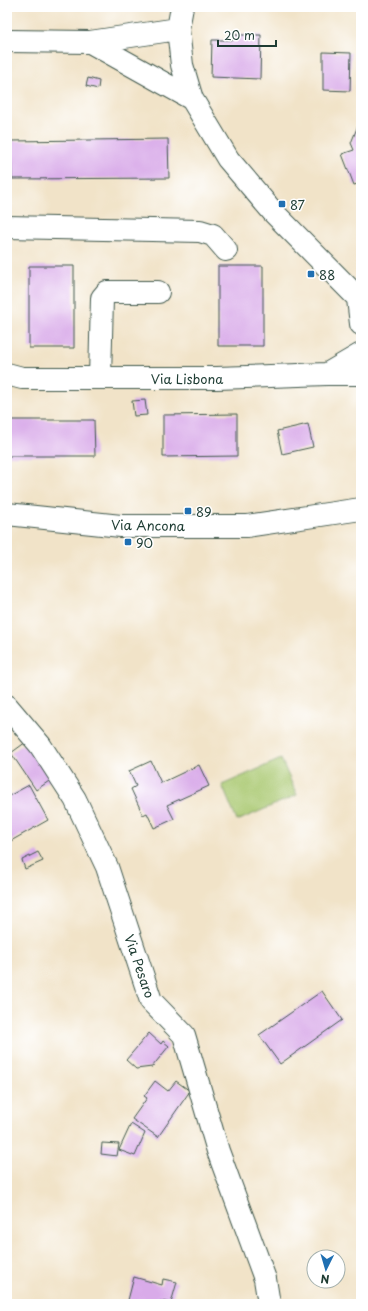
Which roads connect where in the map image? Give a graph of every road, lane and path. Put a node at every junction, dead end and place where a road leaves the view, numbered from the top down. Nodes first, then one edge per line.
1 (182, 7) edge
2 (178, 29) junction
3 (7, 41) edge
4 (90, 42) junction
5 (192, 100) junction
6 (7, 227) edge
7 (226, 250) dead end
8 (158, 292) dead end
9 (360, 300) edge
10 (361, 324) edge
11 (361, 354) edge
12 (7, 374) edge
13 (327, 374) junction
14 (361, 374) edge
15 (100, 378) junction
16 (361, 509) edge
17 (7, 514) edge
18 (7, 706) edge
19 (269, 1304) edge

1 - 2 street
2 - 4 street
2 - 5 street
3 - 4 street
4 - 5 street
5 - 9 street
6 - 7 street
8 - 15 street
9 - 10 street
11 - 13 street, Via Lisbona
12 - 15 street, Via Lisbona
13 - 14 street
13 - 15 street, Via Lisbona
16 - 17 street, Via Ancona
18 - 19 street, Via Pesaro

